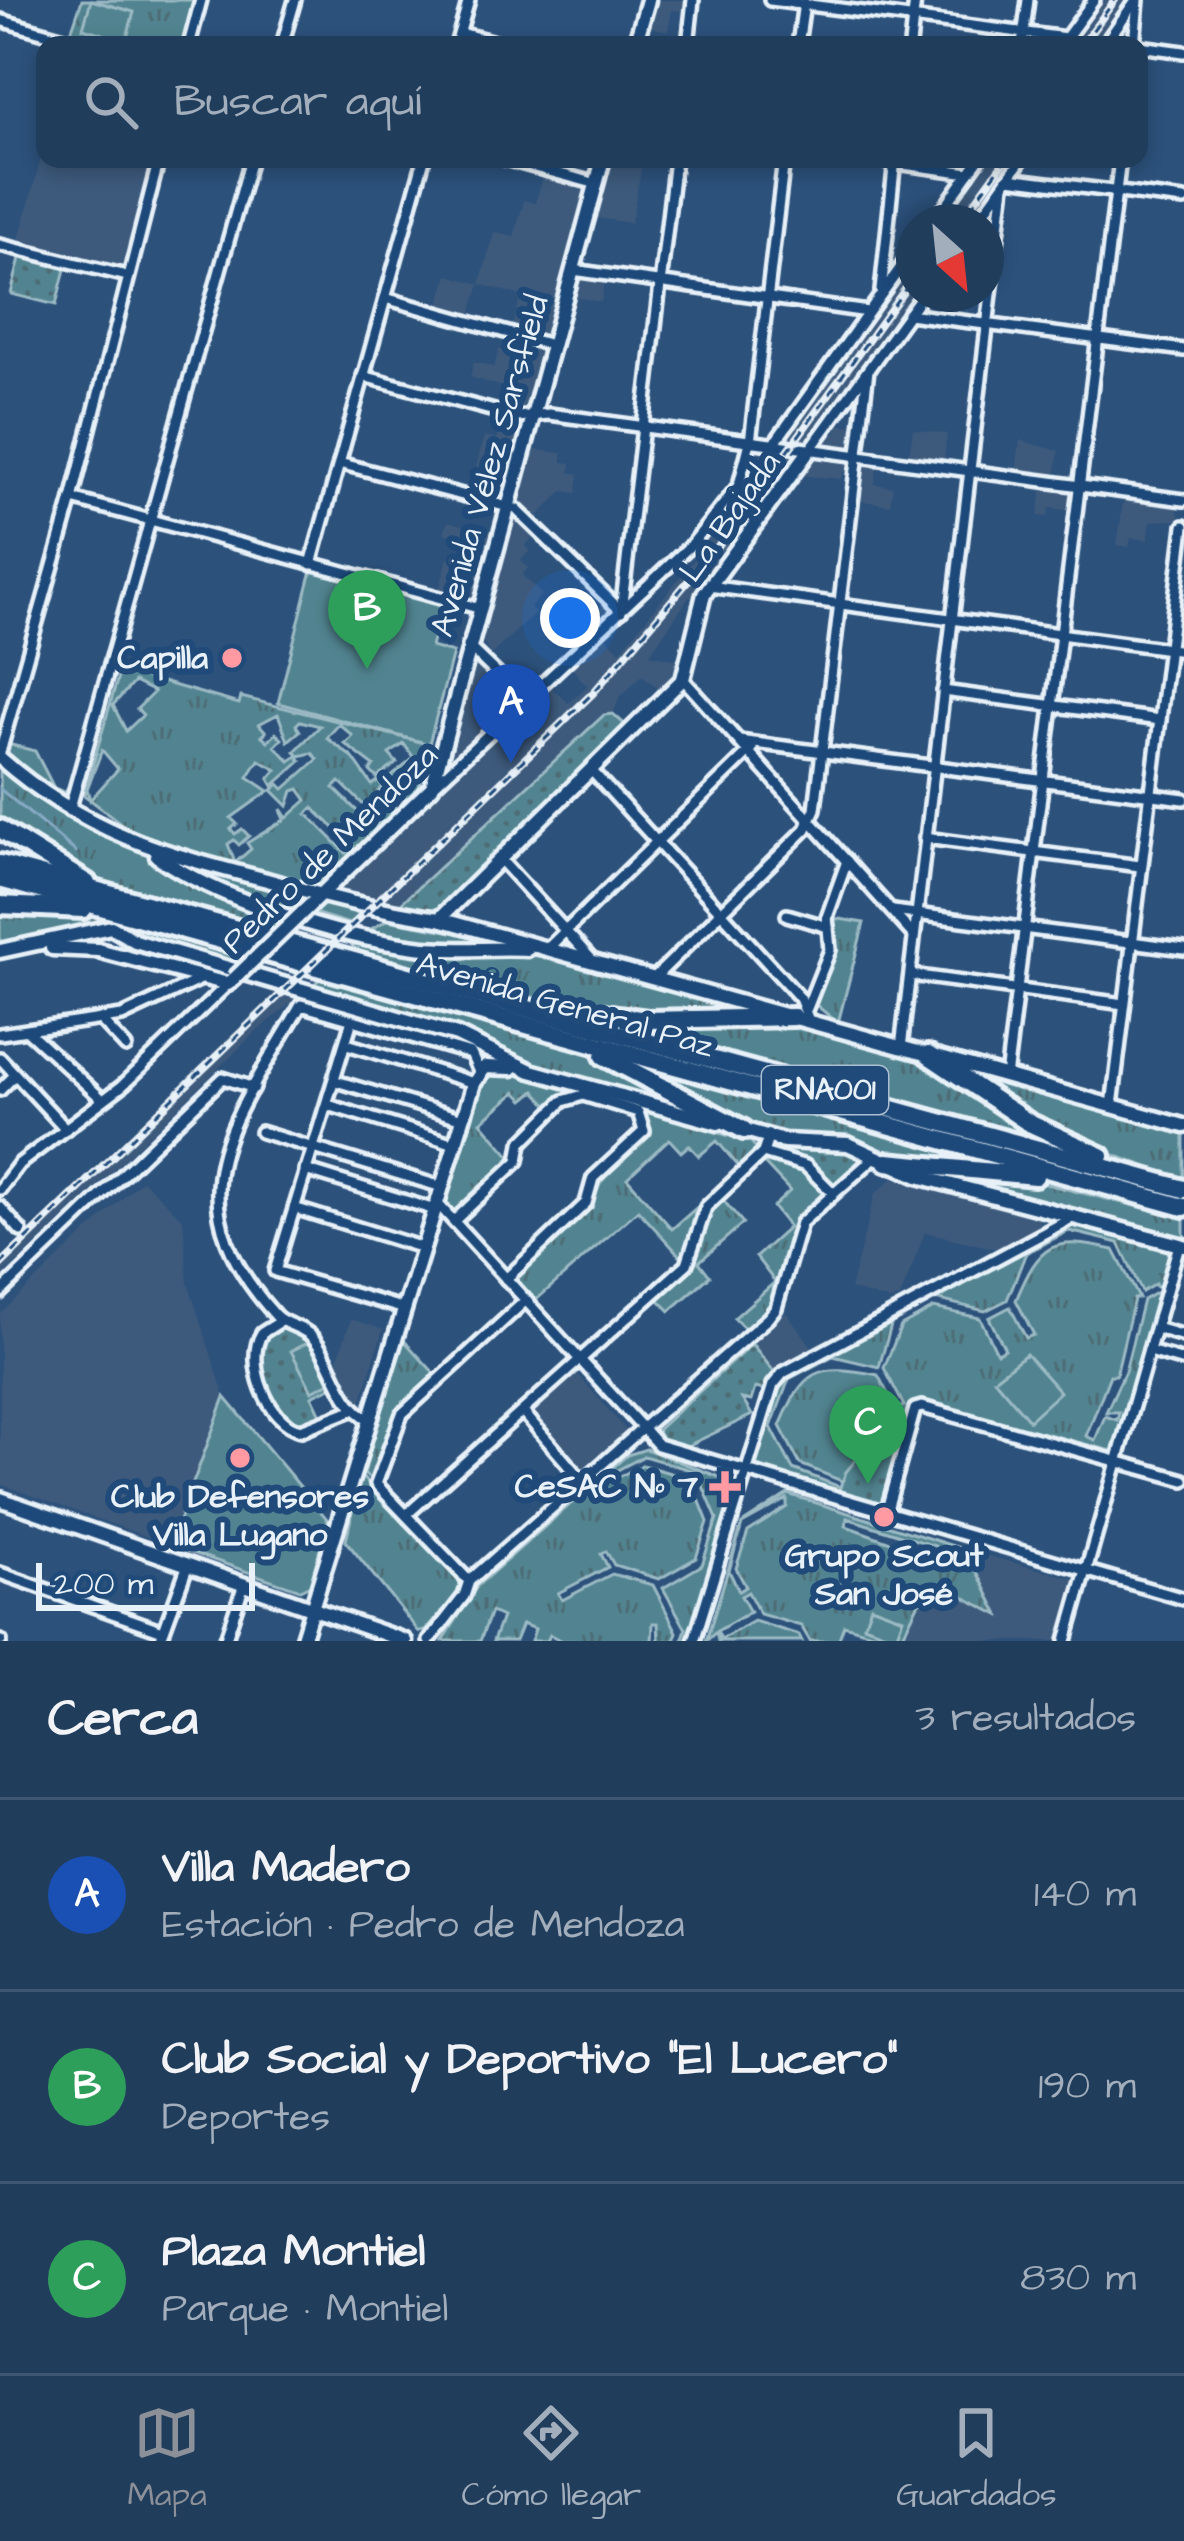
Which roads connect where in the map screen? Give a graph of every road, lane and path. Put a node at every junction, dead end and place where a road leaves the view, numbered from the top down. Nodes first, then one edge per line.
1 (201, 0) edge
2 (295, 0) edge
3 (469, 0) edge
4 (648, 0) edge
5 (693, 0) edge
6 (770, 0) edge
7 (915, 0) edge
8 (1028, 0) edge
9 (1094, 0) edge
10 (1137, 0) edge
11 (804, 2) edge
12 (914, 17) junction
13 (0, 20) edge
14 (1024, 30) junction
15 (460, 33) junction
16 (56, 36) edge
17 (191, 36) edge
18 (285, 36) edge
19 (459, 36) edge
20 (472, 36) edge
21 (638, 36) edge
22 (689, 36) edge
23 (799, 36) edge
24 (911, 36) edge
25 (1023, 36) edge
26 (1044, 36) edge
27 (1067, 36) edge
28 (1111, 36) edge
29 (1135, 36) edge
30 (1148, 47) edge
31 (1184, 52) edge
32 (157, 168) edge
33 (248, 168) edge
34 (421, 168) edge
35 (538, 168) edge
36 (601, 168) edge
37 (674, 168) edge
38 (783, 168) edge
39 (894, 168) edge
40 (938, 168) edge
41 (973, 168) edge
42 (1016, 168) edge
43 (1119, 168) edge
44 (969, 173) junction
45 (1006, 182) junction
46 (596, 184) junction
47 (1116, 192) junction
48 (1184, 200) edge
49 (947, 204) edge
50 (990, 204) edge
51 (0, 244) edge
52 (573, 270) junction
53 (896, 274) edge
54 (128, 276) junction
55 (658, 281) junction
56 (767, 296) junction
57 (880, 296) junction
58 (385, 298) junction
59 (868, 312) junction
60 (908, 314) joint
61 (988, 325) junction
62 (1097, 339) junction
63 (550, 345) junction
64 (1184, 350) edge
65 (868, 370) junction
66 (363, 376) junction
67 (531, 417) junction
68 (639, 426) junction
69 (750, 442) junction
70 (773, 445) junction
71 (809, 451) junction
72 (859, 457) junction
73 (339, 463) junction
74 (969, 472) junction
75 (1079, 486) junction
76 (71, 497) junction
77 (1184, 500) edge
78 (508, 506) junction
79 (150, 519) junction
80 (1184, 526) edge
81 (311, 564) junction
82 (710, 586) junction
83 (842, 604) junction
84 (478, 608) junction
85 (621, 610) junction
86 (953, 621) junction
87 (1062, 635) junction
88 (468, 646) junction
89 (1169, 650) junction
90 (1184, 651) edge
91 (683, 679) junction
92 (943, 691) junction
93 (524, 700) junction
94 (1054, 706) junction
95 (1160, 720) junction
96 (752, 748) junction
97 (824, 752) junction
98 (0, 755) edge
99 (934, 765) junction
100 (591, 770) junction
101 (1044, 780) junction
102 (432, 788) junction
103 (1150, 795) junction
104 (1184, 799) edge
105 (69, 811) junction
106 (811, 820) junction
107 (0, 829) edge
108 (925, 838) junction
109 (657, 839) junction
110 (146, 848) junction
111 (1034, 851) junction
112 (498, 858) junction
113 (847, 861) junction
114 (0, 864) edge
115 (1140, 866) junction
116 (0, 879) edge
117 (97, 891) junction
118 (320, 895) junction
119 (0, 905) edge
120 (114, 910) junction
121 (721, 910) junction
122 (893, 911) junction
123 (916, 914) junction
124 (787, 915) dead end
125 (439, 919) junction
126 (828, 927) junction
127 (1025, 927) junction
128 (94, 928) junction
129 (564, 929) junction
130 (914, 936) junction
131 (1131, 943) junction
132 (32, 947) junction
133 (1184, 949) edge
134 (0, 950) edge
135 (98, 950) junction
136 (544, 950) junction
137 (596, 965) junction
138 (911, 975) junction
139 (203, 978) junction
140 (653, 979) junction
141 (231, 981) junction
142 (1018, 990) junction
143 (488, 997) junction
144 (1124, 1004) junction
145 (803, 1015) junction
146 (100, 1018) junction
147 (352, 1020) junction
148 (28, 1030) junction
149 (548, 1032) junction
150 (0, 1034) edge
151 (346, 1044) junction
152 (127, 1047) dead end
153 (901, 1048) junction
154 (928, 1055) junction
155 (0, 1058) edge
156 (531, 1071) junction
157 (15, 1075) junction
158 (1006, 1077) junction
159 (477, 1078) junction
160 (336, 1081) junction
161 (254, 1088) junction
162 (0, 1090) edge
163 (103, 1100) junction
164 (328, 1105) junction
165 (1112, 1106) junction
166 (463, 1119) junction
167 (1184, 1126) edge
168 (66, 1130) junction
169 (744, 1130) junction
170 (261, 1132) dead end
171 (768, 1138) junction
172 (455, 1144) junction
173 (312, 1148) junction
174 (763, 1153) junction
175 (882, 1159) junction
176 (305, 1170) junction
177 (1162, 1183) junction
178 (442, 1186) junction
179 (0, 1189) edge
180 (1184, 1189) edge
181 (1123, 1191) junction
182 (833, 1193) junction
183 (436, 1206) junction
184 (1184, 1207) edge
185 (0, 1208) edge
186 (294, 1208) junction
187 (1073, 1217) junction
188 (454, 1221) junction
189 (21, 1231) dead end
190 (1182, 1245) edge
191 (423, 1247) junction
192 (506, 1279) junction
193 (0, 1293) edge
194 (525, 1301) junction
195 (405, 1309) junction
196 (281, 1321) junction
197 (1156, 1328) junction
198 (1184, 1336) edge
199 (1149, 1351) junction
200 (1184, 1361) edge
201 (579, 1362) junction
202 (352, 1410) junction
203 (523, 1412) junction
204 (370, 1420) junction
205 (641, 1432) junction
206 (1118, 1461) junction
207 (746, 1473) junction
208 (1184, 1480) edge
209 (584, 1483) junction
210 (0, 1499) edge
211 (886, 1513) junction
212 (406, 1515) junction
213 (187, 1567) junction
214 (1086, 1572) junction
215 (0, 1573) edge
216 (469, 1581) junction
217 (243, 1587) junction
218 (1184, 1599) edge
219 (312, 1610) junction
220 (162, 1636) edge
221 (225, 1641) edge
222 (302, 1641) edge
223 (406, 1641) edge
224 (429, 1641) edge
225 (694, 1641) edge
226 (1066, 1641) edge

1 - 17 street
2 - 18 street
3 - 15 street
4 - 21 street
5 - 22 street
6 - 11 street
7 - 12 street
8 - 14 street
9 - 27 street
10 - 28 street
10 - 29 street
11 - 12 street
11 - 23 street
12 - 14 street
12 - 24 street
13 - 16 street
14 - 25 street
14 - 26 street
15 - 19 street
15 - 20 street
30 - 31 street
32 - 54 street
33 - 79 street
34 - 58 street
35 - 46 street
36 - 46 street, Avenida Vélez Sarsfield
37 - 55 street
38 - 56 street, Pedro de Mendoza
39 - 57 street
40 - 44 street
41 - 44 street
42 - 45 street
43 - 47 street
44 - 49 street
45 - 47 street
45 - 50 street
45 - 61 street
46 - 52 street, Avenida Vélez Sarsfield
47 - 48 street
47 - 62 street
51 - 54 street
52 - 55 street
52 - 63 street, Avenida Vélez Sarsfield
53 - 57 street
54 - 76 street
55 - 56 street
55 - 68 street
56 - 59 street
56 - 69 street, Pedro de Mendoza
57 - 59 street
58 - 63 street
58 - 66 street
59 - 70 street
60 - 61 street
60 - 65 street, La Bajada
61 - 62 street
61 - 74 street
62 - 64 street
62 - 75 street
63 - 67 street, Avenida Vélez Sarsfield
65 - 71 street, La Bajada
65 - 72 street
66 - 67 street
66 - 73 street
67 - 68 street
67 - 78 street, Avenida Vélez Sarsfield
68 - 69 street
68 - 85 street
69 - 70 street
69 - 85 street, Pedro de Mendoza
70 - 71 street
71 - 72 street
71 - 82 street, La Bajada
72 - 74 street
72 - 83 street
73 - 78 street
73 - 81 street
74 - 75 street
74 - 86 street
75 - 77 street
75 - 87 street
76 - 79 street
76 - 98 street
78 - 84 street, Avenida Vélez Sarsfield
78 - 85 street
79 - 81 street
79 - 105 street
80 - 89 street
81 - 84 street
82 - 83 street
82 - 91 street, La Bajada
83 - 86 street
83 - 97 street
84 - 88 street, Avenida Vélez Sarsfield
85 - 93 street, Pedro de Mendoza
86 - 87 street
86 - 92 street
87 - 89 street
87 - 94 street
88 - 93 street
88 - 102 street, Avenida Vélez Sarsfield
89 - 90 street
89 - 95 street
91 - 96 street
91 - 100 street
92 - 94 street
92 - 99 street
93 - 102 street, Pedro de Mendoza
94 - 95 street
94 - 101 street
95 - 103 street
96 - 97 street
96 - 106 street
96 - 109 street
97 - 99 street
97 - 106 street
98 - 105 street, Avenida General Paz
99 - 101 street
99 - 108 street
100 - 109 street
100 - 112 street
101 - 103 street
101 - 111 street
102 - 118 street, Pedro de Mendoza
103 - 104 street
103 - 115 street
105 - 110 street, Avenida General Paz
106 - 113 street
106 - 121 street
107 - 117 highway
108 - 111 street
108 - 123 street
109 - 121 street
109 - 129 street
110 - 118 street, Avenida General Paz
110 - 136 street, Avenida General Paz
111 - 115 street
111 - 127 street
112 - 125 street
112 - 129 street
113 - 122 street
113 - 126 street
114 - 117 highway, Avenida General Paz / RNA001
115 - 131 street
116 - 120 highway, Avenida General Paz / RNA001
117 - 143 highway, Avenida General Paz / RNA001
118 - 125 street, Avenida General Paz
118 - 141 street, Pedro de Mendoza, bridge
119 - 120 highway
120 - 149 highway, Avenida General Paz / RNA001
121 - 140 street
121 - 145 street
122 - 123 street
122 - 130 street
123 - 127 street
123 - 130 street
124 - 126 street
125 - 136 street, Avenida General Paz
126 - 145 street
127 - 131 street
127 - 142 street
128 - 132 street
128 - 135 street
128 - 156 street, Avenida General Paz
129 - 136 street
129 - 137 street
130 - 138 street
131 - 133 street
131 - 144 street
132 - 134 street
132 - 135 street
135 - 139 street
136 - 137 street, Avenida General Paz
137 - 140 street, Avenida General Paz
138 - 142 street
138 - 153 street
139 - 141 street
139 - 146 street
140 - 145 street, Avenida General Paz
141 - 163 street
142 - 144 street
142 - 158 street
143 - 145 highway
143 - 177 highway, Avenida General Paz / RNA001
144 - 165 street
145 - 153 street, Avenida General Paz
146 - 148 street
146 - 152 street
147 - 151 street
147 - 159 street
147 - 161 street
148 - 150 street
148 - 163 street
149 - 169 highway
149 - 181 highway, Avenida General Paz / RNA001
151 - 159 street
151 - 160 street
153 - 154 street, Avenida General Paz
154 - 158 street, Avenida General Paz
154 - 177 highway
155 - 157 street
156 - 159 street, Avenida General Paz
156 - 169 street, Avenida General Paz
157 - 162 street
157 - 168 street
158 - 165 street, Avenida General Paz
159 - 166 street
160 - 164 street
160 - 166 street
161 - 193 street
161 - 196 street
163 - 168 street
164 - 172 street
164 - 173 street
165 - 167 street, Avenida General Paz
166 - 172 street
168 - 179 street
169 - 171 street, Avenida General Paz
170 - 173 street
171 - 174 street
171 - 175 street, Avenida General Paz
172 - 178 street
173 - 176 street
173 - 178 street
174 - 182 street
174 - 201 street
175 - 181 highway
175 - 182 street
175 - 187 street, Avenida General Paz
176 - 183 street
176 - 186 street
177 - 180 highway, Avenida General Paz / RNA001
178 - 183 street
181 - 184 highway, Avenida General Paz / RNA001
182 - 205 street
183 - 188 street
183 - 191 street
185 - 189 street
186 - 191 street
186 - 195 street
187 - 190 street, Avenida General Paz
187 - 207 street
188 - 192 street
188 - 192 street
190 - 197 street
191 - 195 street
192 - 194 street
194 - 201 street
194 - 212 street
195 - 204 street
196 - 202 street
196 - 202 street
197 - 198 street
197 - 199 street
199 - 200 street
199 - 206 street
201 - 203 street
201 - 205 street
202 - 204 street
203 - 209 street
203 - 212 street
204 - 219 street
205 - 207 street
205 - 209 street
206 - 208 street
206 - 211 street
206 - 214 street
207 - 211 street
207 - 225 street
209 - 216 street
210 - 213 street
211 - 214 street
212 - 216 street
213 - 217 street
213 - 220 street
214 - 218 street
214 - 226 street
215 - 220 street
216 - 224 street
217 - 219 street
217 - 221 street
219 - 222 street
219 - 223 street

